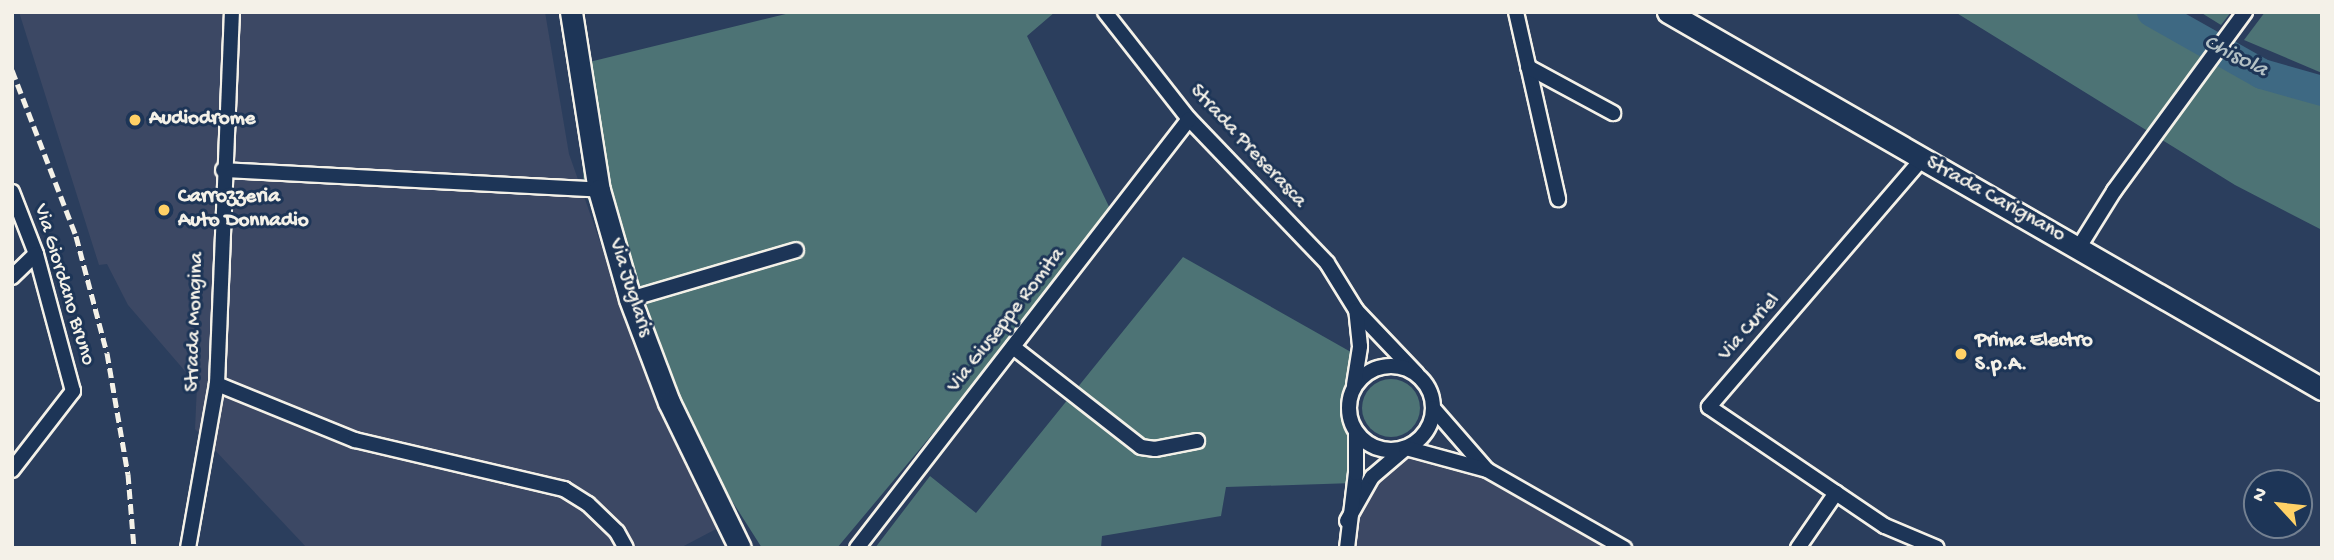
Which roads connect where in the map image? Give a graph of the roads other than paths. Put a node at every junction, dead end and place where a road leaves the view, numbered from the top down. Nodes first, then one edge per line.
1 (232, 12) edge
2 (571, 12) edge
3 (1105, 12) edge
4 (1516, 12) edge
5 (1668, 12) edge
6 (2245, 12) edge
7 (1528, 67) junction
8 (1613, 113) dead end
9 (1189, 119) junction
10 (1922, 159) junction
11 (223, 170) junction
12 (598, 190) junction
13 (12, 192) edge
14 (1558, 199) dead end
15 (2079, 247) junction
16 (796, 250) dead end
17 (36, 254) junction
18 (12, 277) edge
19 (630, 299) junction
20 (1356, 310) junction
21 (1013, 347) junction
22 (1416, 374) junction
23 (217, 384) junction
24 (1354, 387) junction
25 (2322, 389) edge
26 (1433, 408) junction
27 (1356, 432) junction
28 (1197, 441) dead end
29 (1406, 448) junction
30 (12, 470) edge
31 (1487, 470) junction
32 (1836, 493) junction
33 (1347, 521) junction
34 (188, 548) edge
35 (626, 548) edge
36 (740, 548) edge
37 (857, 548) edge
38 (1347, 548) edge
39 (1624, 548) edge
40 (1798, 548) edge
41 (1937, 548) edge

1 - 11 street, Strada Mongina
2 - 12 main road, Via Juglaris
3 - 9 street, Strada Preserasca
4 - 7 street
5 - 10 main road, Strada Carignano
6 - 15 street
7 - 8 street
7 - 14 street
9 - 20 street, Strada Preserasca
9 - 21 street, Via Giuseppe Romita
10 - 15 main road, Strada Carignano
10 - 32 street, Via Curiel
11 - 12 street
11 - 23 street, Strada Mongina
12 - 19 main road, Via Juglaris
13 - 17 street, Via Giordano Bruno
15 - 25 main road, Strada Carignano
16 - 19 street
17 - 18 street
17 - 30 street, Via Giordano Bruno
19 - 36 main road, Via Juglaris
20 - 22 street, Strada Preserasca
20 - 24 street, Strada Preserasca
21 - 28 street
21 - 37 street, Via Giuseppe Romita
22 - 24 street
22 - 26 street
23 - 34 street, Strada Mongina
23 - 35 street
24 - 27 street
26 - 29 street
26 - 31 street
27 - 29 street
27 - 33 street
29 - 31 street
29 - 33 street
31 - 39 street
32 - 40 street
32 - 41 street, Via Curiel
33 - 38 street

